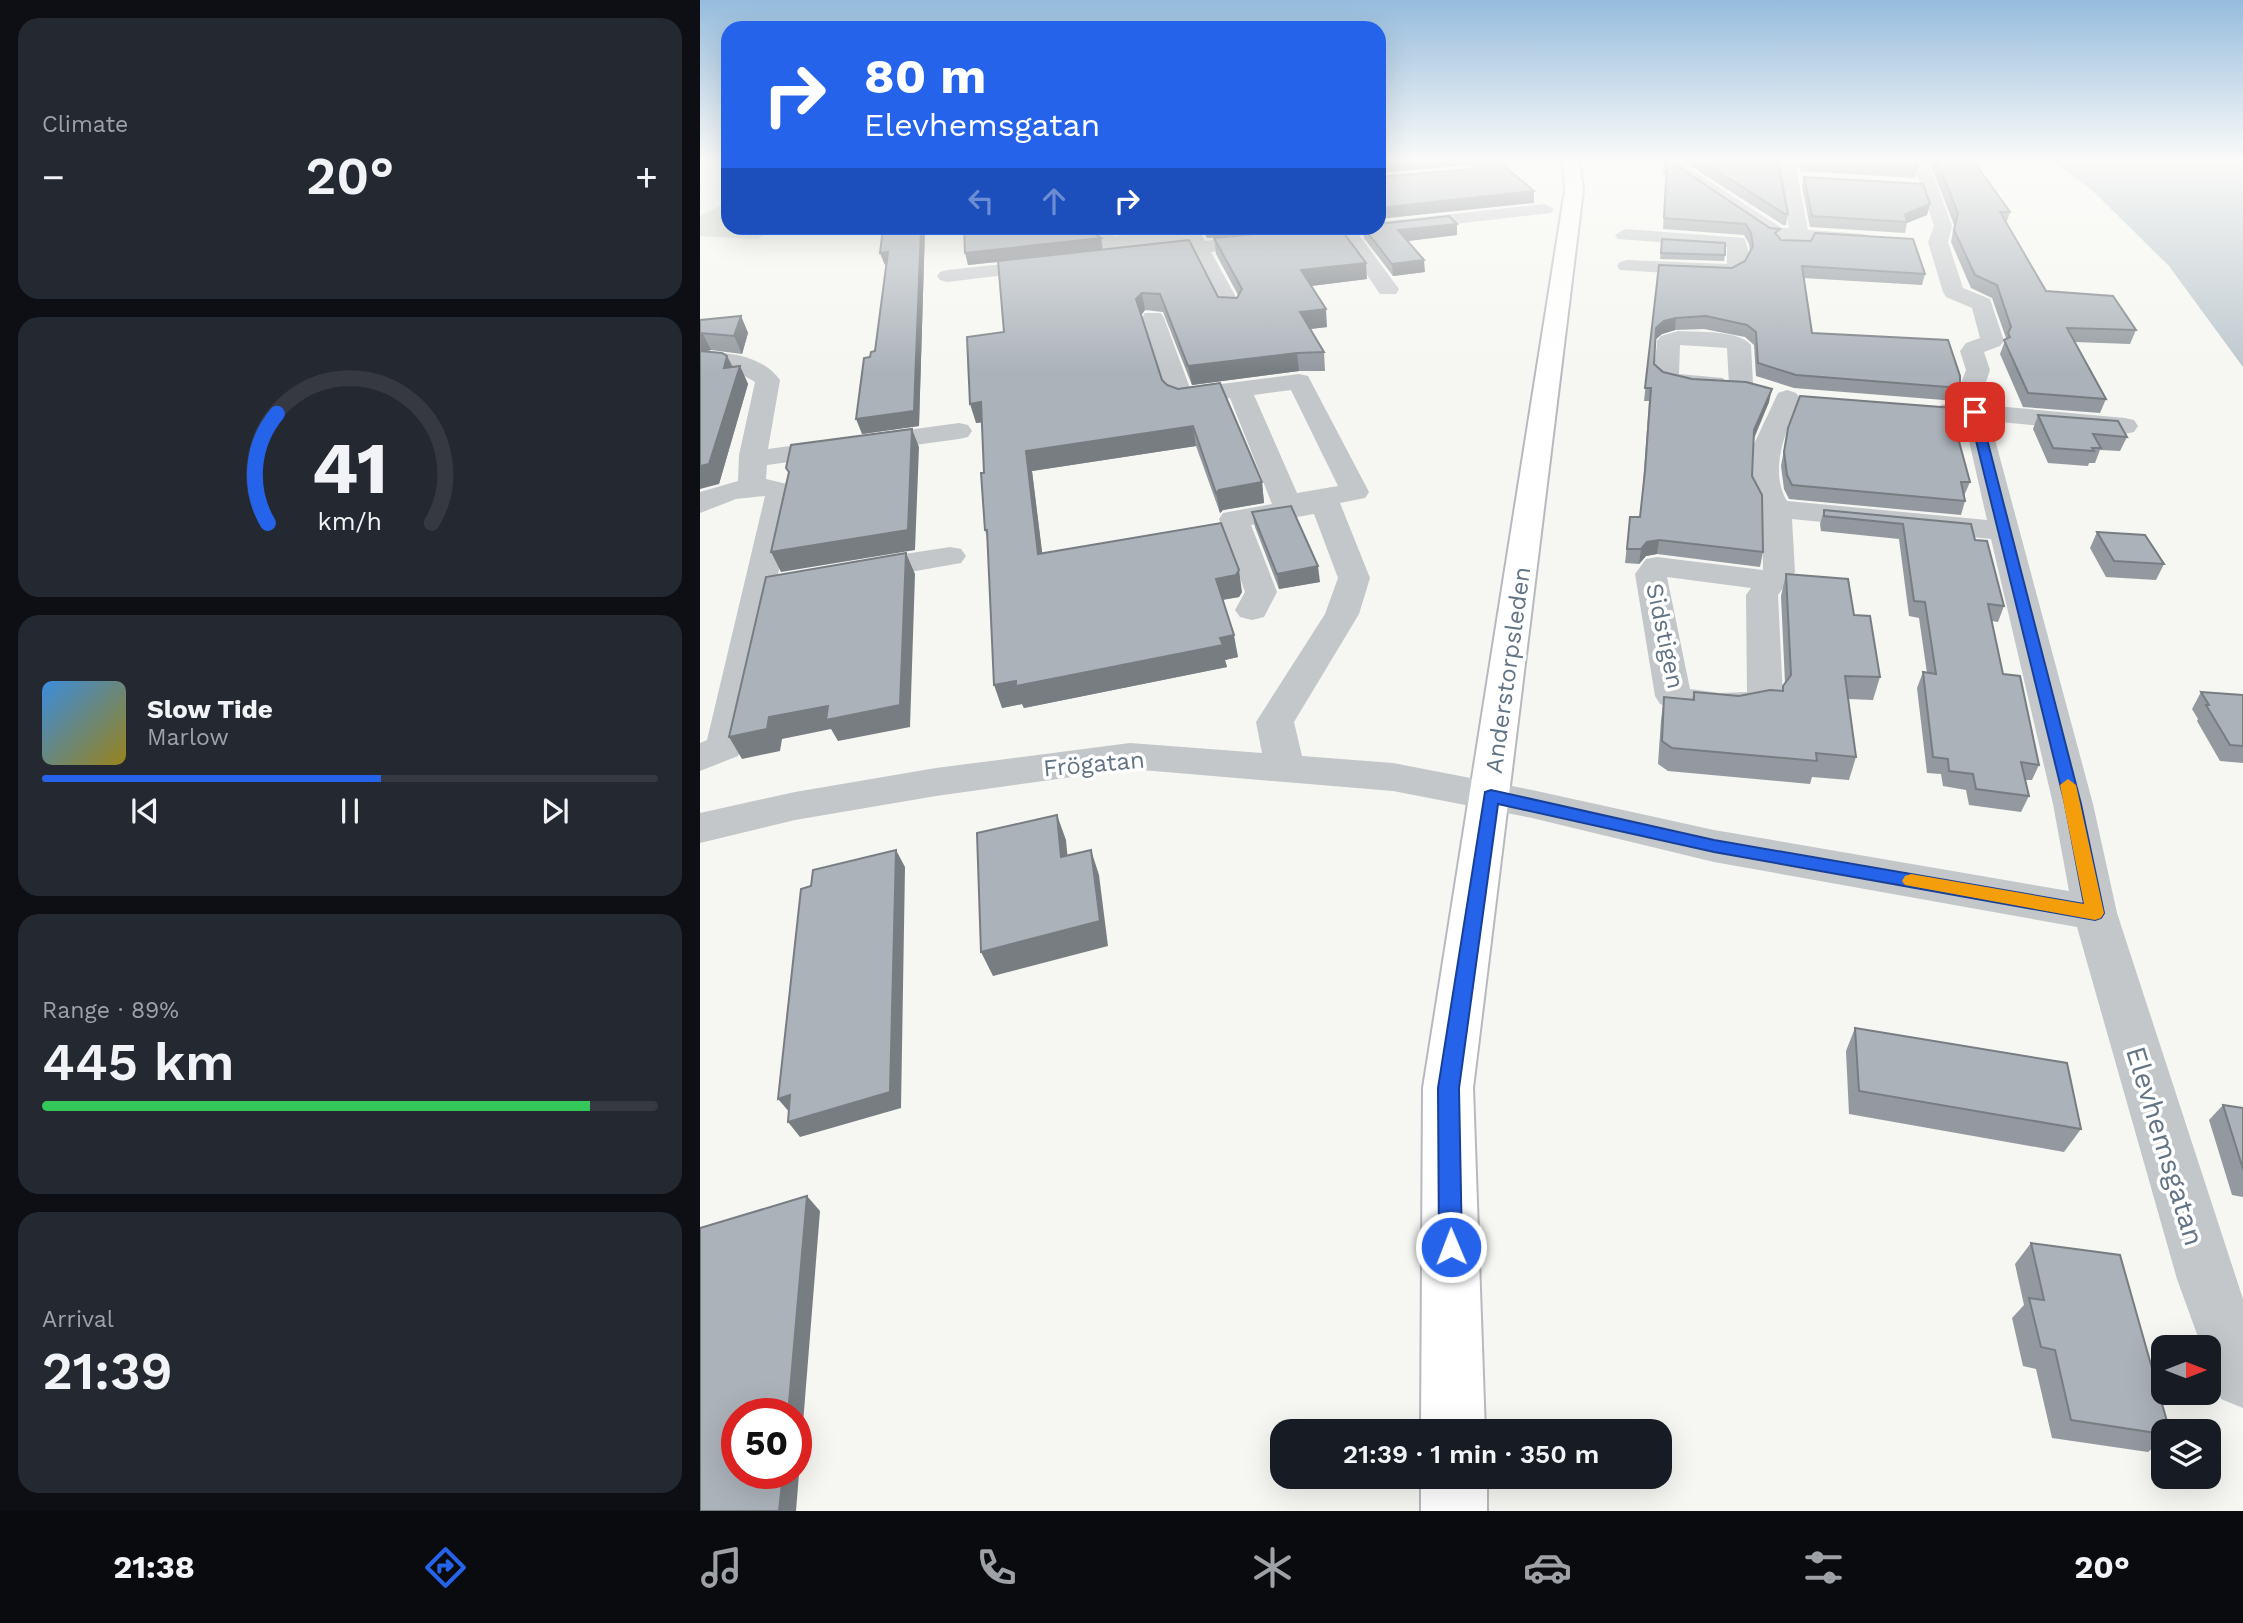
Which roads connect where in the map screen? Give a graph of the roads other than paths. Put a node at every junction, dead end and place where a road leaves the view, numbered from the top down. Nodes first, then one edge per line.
1 (1568, 231) edge
2 (1773, 231) edge
3 (1800, 231) edge
4 (1941, 231) edge
5 (1104, 235) edge
6 (1145, 235) edge
7 (1192, 235) edge
8 (1320, 235) edge
9 (1350, 235) edge
10 (1625, 235) dead end
11 (1801, 241) junction
12 (1883, 241) edge
13 (1737, 242) junction
14 (1198, 248) junction
15 (1100, 259) edge
16 (1072, 262) edge
17 (1627, 266) dead end
18 (947, 276) dead end
19 (1388, 289) dead end
20 (1231, 308) edge
21 (1153, 318) edge
22 (700, 360) edge
23 (1741, 384) edge
24 (1239, 389) junction
25 (1923, 408) edge
26 (1975, 412) junction
27 (2125, 426) dead end
28 (959, 431) dead end
29 (752, 474) junction
30 (1324, 501) junction
31 (700, 504) edge
32 (1777, 509) junction
33 (2004, 531) junction
34 (950, 555) dead end
35 (828, 576) edge
36 (1772, 581) junction
37 (1252, 610) dead end
38 (700, 758) edge
39 (1285, 769) junction
40 (1491, 796) junction
41 (700, 828) edge
42 (2095, 913) junction
43 (2243, 1377) edge
44 (1453, 1419) edge
45 (1454, 1489) edge
46 (1454, 1511) edge

1 - 40 main road, Anderstorpsleden
2 - 11 street
3 - 11 street
4 - 26 street, Elevhemsgatan
5 - 6 street
7 - 14 street
8 - 14 street
9 - 19 street
10 - 13 street
11 - 12 street
11 - 13 street
13 - 17 street
14 - 15 street
14 - 20 street
16 - 18 street
21 - 24 street
22 - 29 street
23 - 32 street, Sidstigen
24 - 30 street
24 - 30 street
25 - 26 street
26 - 27 street
26 - 33 street, Elevhemsgatan
28 - 29 street
29 - 31 street
29 - 38 street
30 - 37 street
30 - 39 street
32 - 33 street
32 - 36 street, Sidstigen
33 - 42 street, Elevhemsgatan
34 - 35 street
36 - 36 street, Sidstigen
39 - 40 street, Frögatan
39 - 41 street, Frögatan
40 - 42 street
40 - 44 main road, Anderstorpsleden
42 - 43 street, Elevhemsgatan
45 - 46 main road

